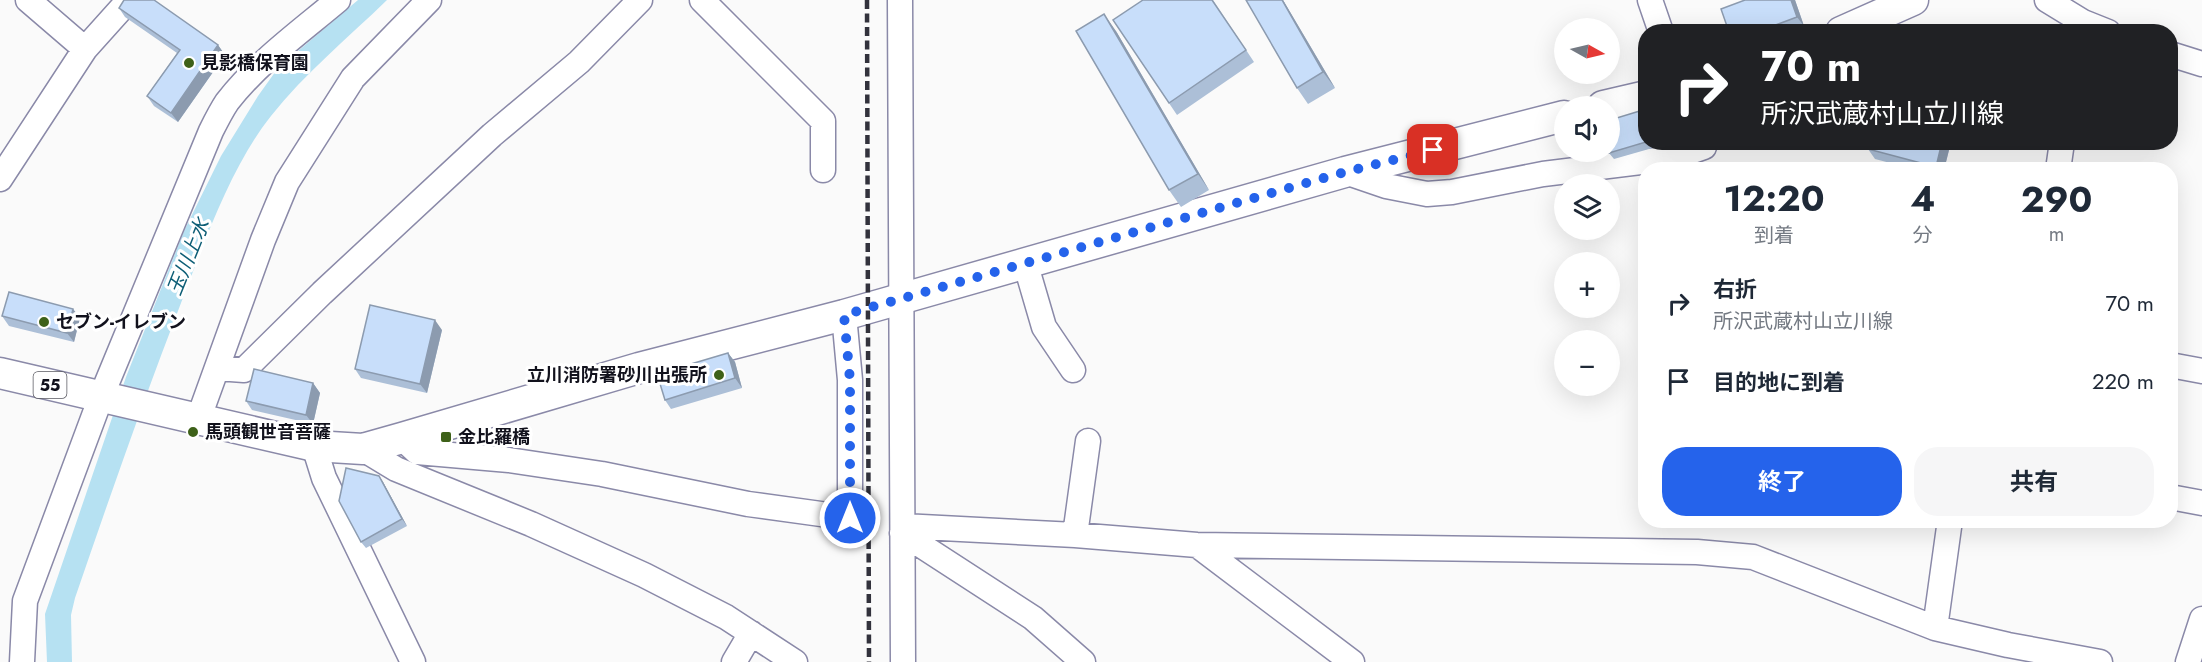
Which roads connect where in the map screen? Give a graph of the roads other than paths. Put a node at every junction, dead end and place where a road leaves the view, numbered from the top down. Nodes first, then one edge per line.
1 (28, 0) edge
2 (129, 0) edge
3 (338, 0) edge
4 (429, 0) edge
5 (640, 0) edge
6 (702, 0) edge
7 (900, 0) edge
8 (1650, 0) edge
9 (1913, 0) edge
10 (2047, 0) edge
11 (1658, 24) edge
12 (1858, 24) edge
13 (2078, 24) edge
14 (85, 49) junction
15 (2178, 56) edge
16 (2202, 64) edge
17 (1638, 98) edge
18 (1620, 102) edge
19 (1554, 119) edge
20 (1696, 150) edge
21 (1638, 162) edge
22 (1640, 162) edge
23 (824, 170) dead end
24 (1345, 172) junction
25 (0, 179) edge
26 (1025, 262) junction
27 (900, 298) junction
28 (844, 315) junction
29 (2178, 366) edge
30 (217, 368) junction
31 (1073, 370) dead end
32 (2202, 371) edge
33 (0, 373) edge
34 (105, 398) junction
35 (186, 417) junction
36 (402, 438) junction
37 (1088, 441) dead end
38 (314, 446) junction
39 (363, 448) junction
40 (2178, 498) edge
41 (2202, 503) edge
42 (1949, 528) edge
43 (903, 529) junction
44 (1075, 535) junction
45 (1197, 545) junction
46 (2202, 619) edge
47 (1935, 628) junction
48 (751, 633) junction
49 (2005, 654) edge
50 (404, 656) edge
51 (22, 662) edge
52 (734, 662) edge
53 (795, 662) edge
54 (903, 662) edge
55 (1083, 662) edge
56 (1352, 662) edge
57 (2100, 662) edge
58 (2188, 662) edge

1 - 14 street
2 - 14 street
3 - 34 street
4 - 30 street
5 - 30 street
6 - 23 street
7 - 27 street
8 - 11 street
9 - 12 main road
10 - 13 street
14 - 25 street
15 - 16 street
17 - 18 main road
19 - 24 main road, 55
20 - 22 street
21 - 24 street
24 - 26 main road, 55
26 - 27 main road, 55
26 - 31 street
27 - 28 main road, 55
27 - 43 street
28 - 36 main road, 55
28 - 36 street
29 - 32 street
30 - 35 street
33 - 34 main road, 55
34 - 35 main road, 55
34 - 51 street
35 - 38 main road, 55
36 - 39 main road, 55
37 - 44 street
38 - 39 main road, 55
38 - 50 street
39 - 48 street
40 - 41 street
42 - 47 street
43 - 44 street
43 - 54 street
43 - 55 street
44 - 45 street
45 - 47 street
45 - 56 street
46 - 58 street
47 - 49 street
48 - 52 street
48 - 53 street
49 - 57 street

